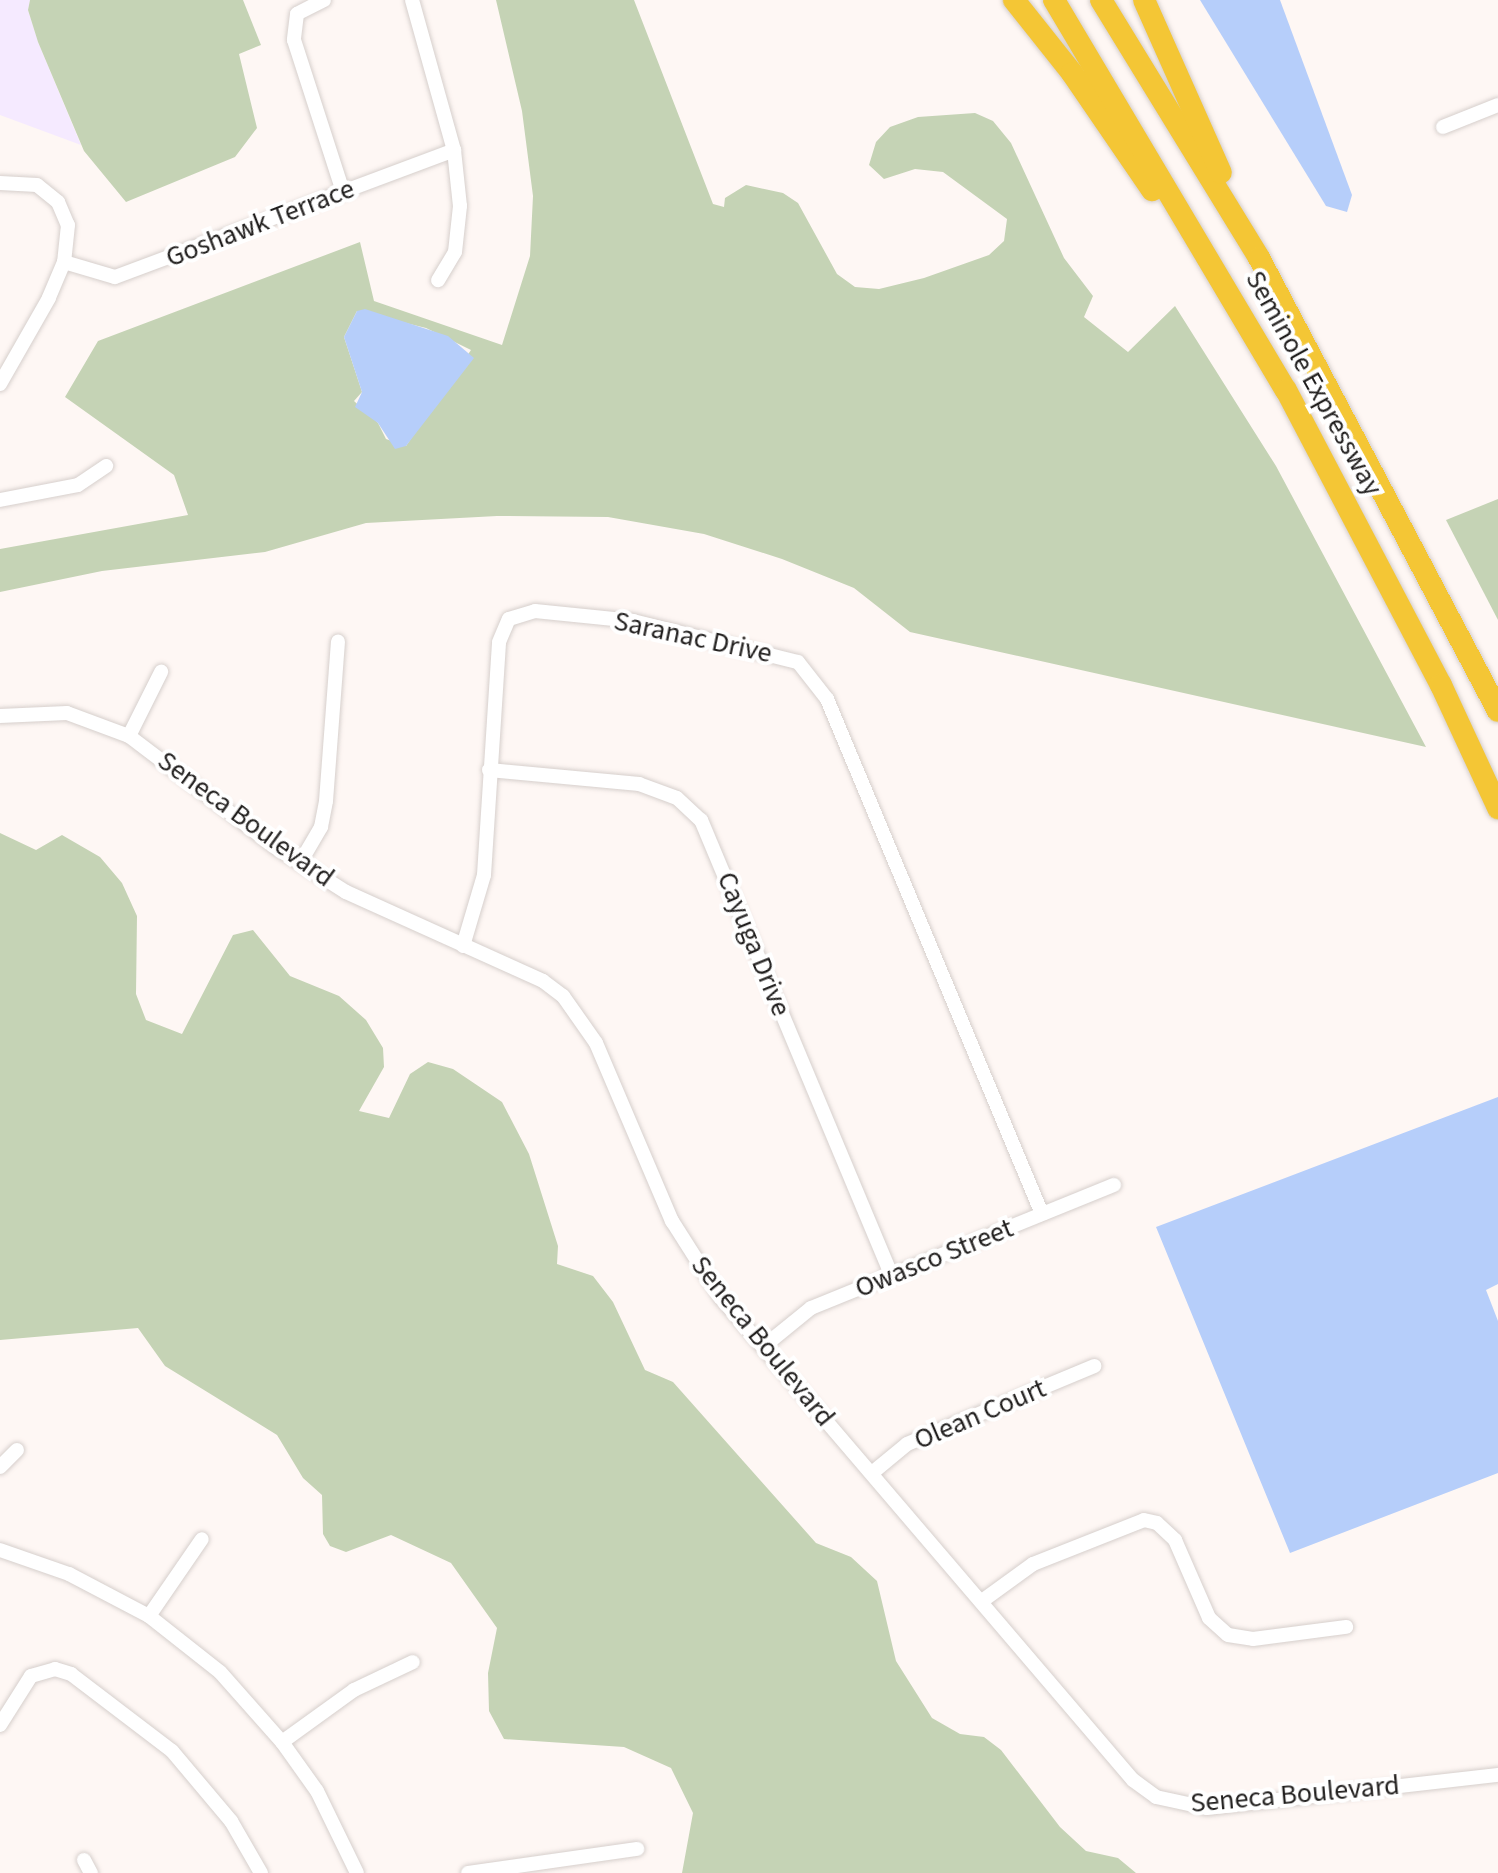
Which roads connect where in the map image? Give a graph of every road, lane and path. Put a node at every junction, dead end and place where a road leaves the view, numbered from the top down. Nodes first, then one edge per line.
1 (324, 0) edge
2 (412, 0) edge
3 (1014, 0) edge
4 (1054, 0) edge
5 (1101, 0) edge
6 (1144, 0) edge
7 (1498, 105) edge
8 (1443, 127) dead end
9 (454, 150) junction
10 (0, 183) edge
11 (343, 192) junction
12 (1259, 258) junction
13 (64, 262) junction
14 (438, 280) dead end
15 (0, 384) edge
16 (106, 466) dead end
17 (0, 500) edge
18 (1354, 518) junction
19 (338, 641) dead end
20 (161, 672) dead end
21 (1495, 704) edge
22 (0, 716) edge
23 (129, 736) junction
24 (489, 770) junction
25 (1498, 808) edge
26 (300, 863) junction
27 (463, 946) junction
28 (1114, 1185) dead end
29 (1042, 1214) junction
30 (891, 1275) junction
31 (763, 1347) junction
32 (1094, 1366) dead end
33 (17, 1450) dead end
34 (0, 1467) edge
35 (872, 1473) junction
36 (202, 1539) dead end
37 (0, 1550) edge
38 (982, 1601) junction
39 (149, 1616) junction
40 (1346, 1627) dead end
41 (413, 1662) dead end
42 (0, 1725) edge
43 (282, 1742) junction
44 (1498, 1775) edge
45 (637, 1849) dead end
46 (261, 1873) edge
47 (357, 1873) edge
48 (468, 1873) edge

1 - 11 street
2 - 9 street
3 - 18 highway
4 - 18 highway, Seminole Expressway
5 - 12 highway, Seminole Expressway
6 - 12 highway
7 - 8 street
9 - 11 street, Goshawk Terrace
9 - 14 street
10 - 13 street
11 - 13 street, Goshawk Terrace
12 - 21 highway, Seminole Expressway
13 - 15 street
16 - 17 street
18 - 25 highway, Seminole Expressway
19 - 26 street
20 - 23 street
22 - 23 street, Seneca Boulevard
23 - 26 street, Seneca Boulevard
24 - 27 street, Saranac Drive
24 - 29 street, Saranac Drive
24 - 30 street, Cayuga Drive
26 - 27 street, Seneca Boulevard
27 - 31 street, Seneca Boulevard
28 - 29 street, Owasco Street
29 - 30 street, Owasco Street
30 - 31 street, Owasco Street
31 - 35 street, Seneca Boulevard
32 - 35 street, Olean Court
33 - 34 street
35 - 38 street, Seneca Boulevard
36 - 39 street
37 - 39 street
38 - 40 street
38 - 44 street, Seneca Boulevard
39 - 43 street
41 - 43 street
42 - 46 street
43 - 47 street
45 - 48 street

